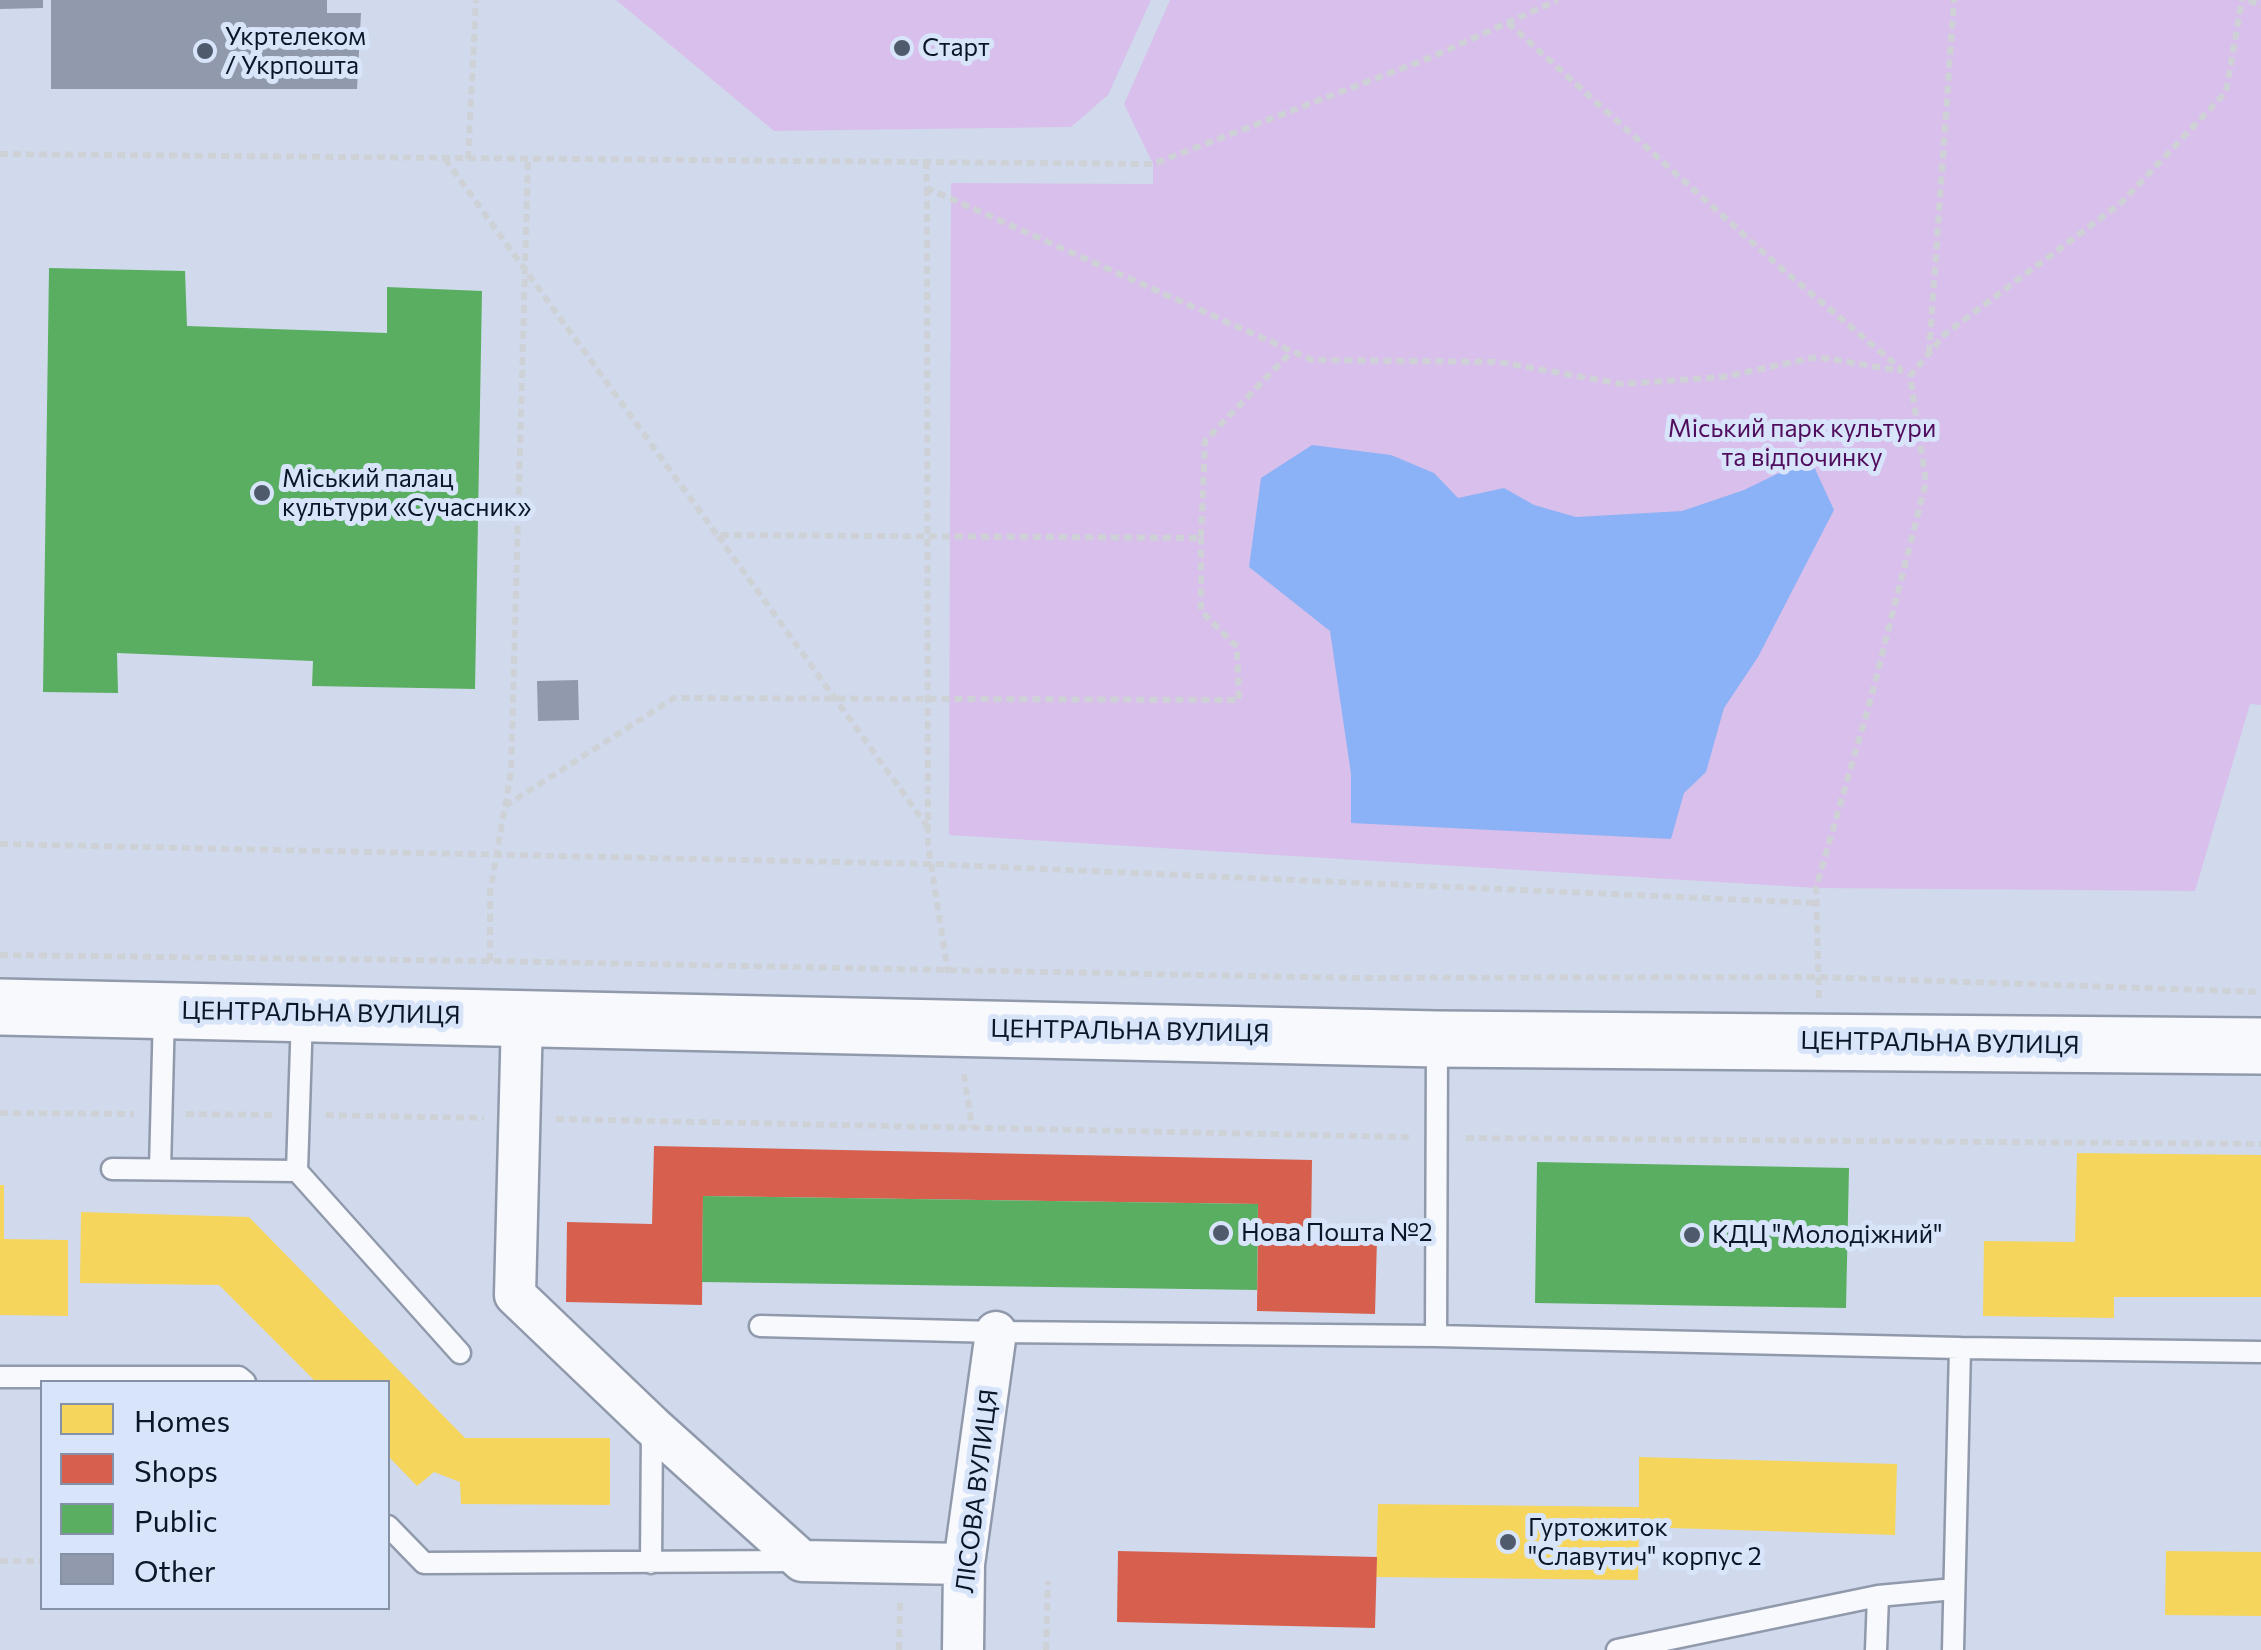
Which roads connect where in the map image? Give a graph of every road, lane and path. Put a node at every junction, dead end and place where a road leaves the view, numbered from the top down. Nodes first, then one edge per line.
1 (476, 0) edge
2 (1558, 0) edge
3 (1954, 0) edge
4 (2246, 0) edge
5 (2261, 6) edge
6 (1508, 23) junction
7 (0, 154) edge
8 (444, 158) junction
9 (468, 159) junction
10 (528, 159) junction
11 (926, 161) junction
12 (926, 188) junction
13 (525, 270) junction
14 (1292, 351) junction
15 (1929, 353) junction
16 (1906, 374) junction
17 (717, 535) junction
18 (927, 536) junction
19 (1201, 538) junction
20 (835, 699) junction
21 (927, 699) junction
22 (505, 806) junction
23 (928, 828) junction
24 (0, 844) edge
25 (496, 854) junction
26 (931, 864) junction
27 (1816, 903) junction
28 (0, 955) edge
29 (490, 961) junction
30 (947, 970) junction
31 (1819, 977) junction
32 (2261, 992) edge
33 (0, 1007) edge
34 (164, 1010) junction
35 (302, 1013) junction
36 (522, 1017) junction
37 (956, 1027) junction
38 (1437, 1039) junction
39 (1818, 1042) junction
40 (2261, 1046) edge
41 (0, 1113) edge
42 (162, 1114) junction
43 (299, 1115) junction
44 (520, 1118) junction
45 (972, 1128) junction
46 (1437, 1137) junction
47 (2261, 1144) edge
48 (160, 1169) junction
49 (112, 1170) dead end
50 (297, 1171) junction
51 (760, 1326) dead end
52 (996, 1332) junction
53 (1436, 1336) junction
54 (1960, 1348) junction
55 (2261, 1352) edge
56 (460, 1353) dead end
57 (0, 1377) edge
58 (243, 1380) edge
59 (652, 1426) junction
60 (390, 1528) edge
61 (0, 1561) edge
62 (40, 1561) edge
63 (802, 1561) junction
64 (651, 1563) junction
65 (900, 1563) junction
66 (964, 1564) junction
67 (1048, 1580) dead end
68 (1954, 1589) junction
69 (1878, 1596) junction
70 (899, 1650) edge
71 (963, 1650) edge
72 (1046, 1650) edge
73 (1617, 1650) edge
74 (1876, 1650) edge
75 (1953, 1650) edge

1 - 9 path
2 - 6 path
3 - 15 path
4 - 5 path
4 - 15 path
6 - 11 path
6 - 16 path
7 - 8 path
8 - 9 path
8 - 13 path
9 - 10 path
10 - 11 path
10 - 13 path
11 - 12 path
12 - 14 path
12 - 18 path
13 - 17 path
13 - 22 path
14 - 16 path
14 - 19 path
15 - 16 path
16 - 27 path
17 - 18 path
17 - 20 path
18 - 19 path
18 - 21 path
19 - 21 path
20 - 21 path
20 - 22 path
20 - 23 path
21 - 23 path
22 - 25 path
23 - 26 path
24 - 25 path
25 - 26 path
25 - 29 path
26 - 27 path
26 - 30 path
27 - 31 path
28 - 29 path
29 - 30 path
30 - 31 path
30 - 37 path
31 - 32 path
31 - 39 path
33 - 34 street, ЦЕНТРАЛЬНА ВУЛИЦЯ
34 - 35 street, ЦЕНТРАЛЬНА ВУЛИЦЯ
34 - 42 lane
35 - 36 street, ЦЕНТРАЛЬНА ВУЛИЦЯ
35 - 43 lane
36 - 37 street, ЦЕНТРАЛЬНА ВУЛИЦЯ
36 - 44 street
37 - 38 street, ЦЕНТРАЛЬНА ВУЛИЦЯ
37 - 45 path
38 - 39 street, ЦЕНТРАЛЬНА ВУЛИЦЯ
38 - 46 lane
39 - 40 street, ЦЕНТРАЛЬНА ВУЛИЦЯ
41 - 42 path
42 - 43 path
42 - 48 lane
43 - 44 path
43 - 50 lane
44 - 45 path
44 - 59 street
45 - 46 path
46 - 47 path
46 - 53 lane
48 - 49 lane
48 - 50 lane
50 - 56 lane
51 - 52 lane
52 - 53 lane
52 - 66 street, ЛІСОВА ВУЛИЦЯ
53 - 54 lane
54 - 55 lane
54 - 68 lane
57 - 58 lane
59 - 63 street
59 - 64 lane
60 - 64 lane
61 - 62 path
63 - 64 lane
63 - 65 street
65 - 66 street
65 - 70 path
66 - 71 street, ЛІСОВА ВУЛИЦЯ
67 - 72 path
68 - 69 lane
68 - 75 lane
69 - 73 lane
69 - 74 lane

